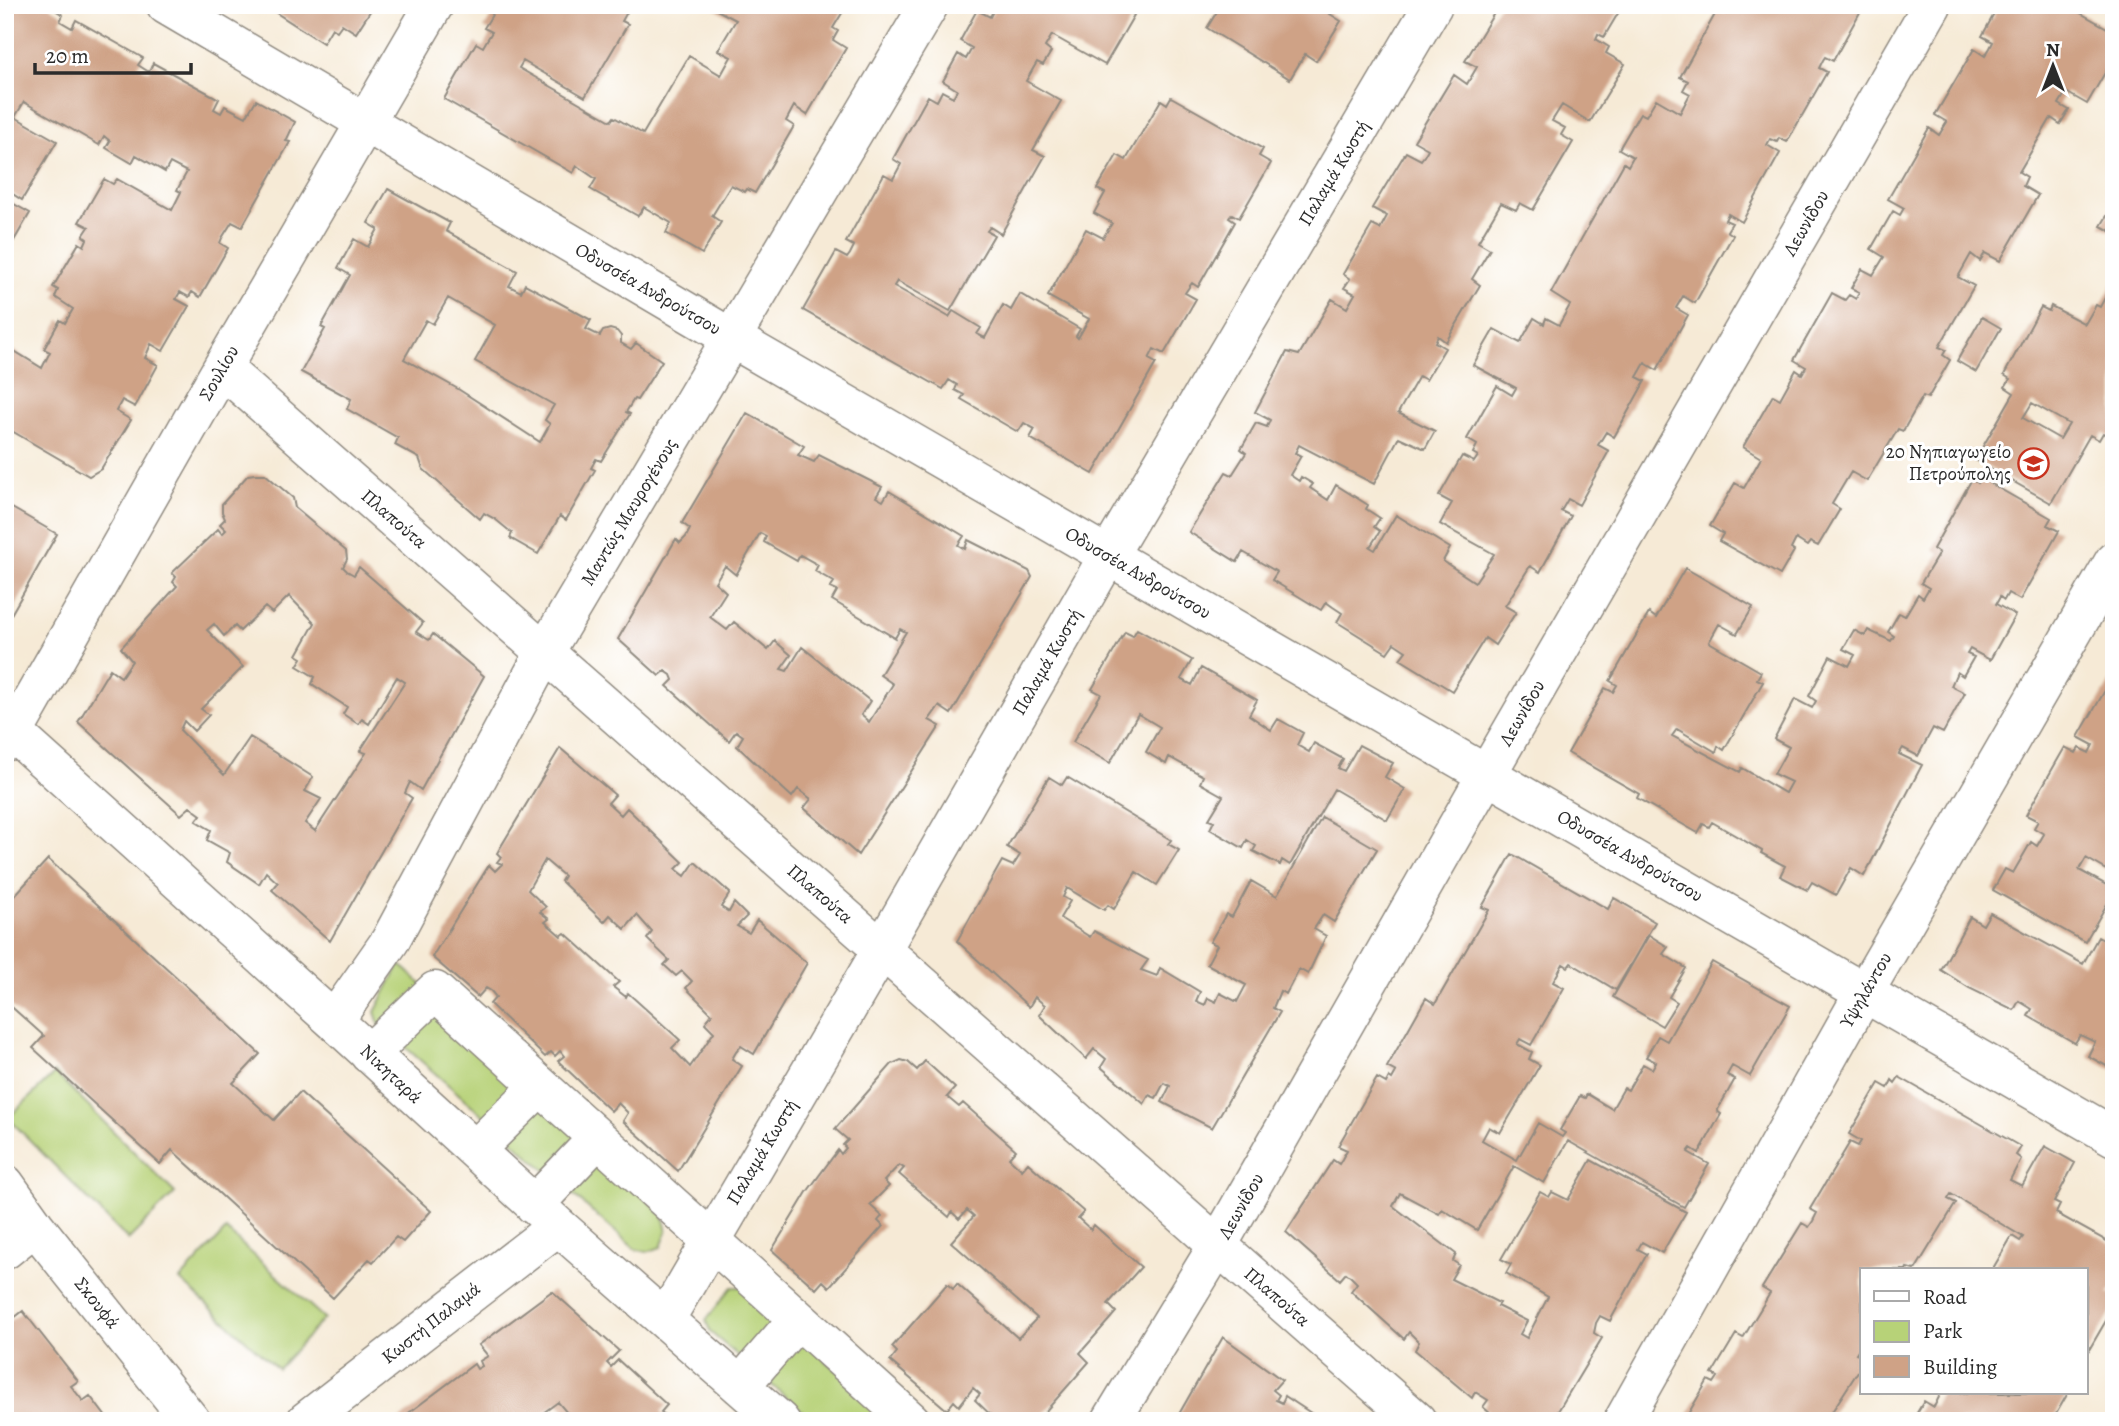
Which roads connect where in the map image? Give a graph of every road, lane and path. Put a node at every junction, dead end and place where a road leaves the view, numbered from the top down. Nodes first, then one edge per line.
1 (166, 5) edge
2 (434, 5) edge
3 (929, 5) edge
4 (1433, 5) edge
5 (1931, 5) edge
6 (366, 123) junction
7 (733, 339) junction
8 (222, 368) junction
9 (1108, 556) junction
10 (2114, 561) edge
11 (545, 652) junction
12 (8, 733) edge
13 (1487, 774) junction
14 (882, 949) junction
15 (1865, 991) junction
16 (334, 1021) junction
17 (369, 1054) junction
18 (540, 1086) junction
19 (2114, 1136) edge
20 (597, 1139) junction
21 (475, 1150) junction
22 (5, 1184) edge
23 (546, 1215) junction
24 (35, 1226) junction
25 (710, 1241) junction
26 (1218, 1245) junction
27 (5, 1250) edge
28 (798, 1319) junction
29 (665, 1320) junction
30 (740, 1386) junction
31 (191, 1421) edge
32 (306, 1421) edge
33 (780, 1421) edge
34 (911, 1421) edge
35 (1111, 1421) edge
36 (1417, 1421) edge
37 (1623, 1421) edge

1 - 6 street, Οδυσσέα Ανδρούτσου
2 - 6 street, Σουλίου
3 - 7 street, Μαντώς Μαυρογένους
4 - 9 street, Παλαμά Κωστή
5 - 13 street, Λεωνίδου
6 - 7 street, Οδυσσέα Ανδρούτσου
6 - 8 street, Σουλίου
7 - 9 street, Οδυσσέα Ανδρούτσου
7 - 11 street, Μαντώς Μαυρογένους
8 - 11 street, Πλαπούτα
8 - 12 street, Σουλίου
9 - 13 street, Οδυσσέα Ανδρούτσου
9 - 14 street, Παλαμά Κωστή
10 - 15 street, Υψηλάντου
11 - 14 street, Πλαπούτα
11 - 16 street, Μαντώς Μαυρογένους
12 - 16 street, Νικηταρά
13 - 15 street, Οδυσσέα Ανδρούτσου
13 - 26 street, Λεωνίδου
14 - 25 street, Παλαμά Κωστή
14 - 26 street, Πλαπούτα
15 - 19 street, Οδυσσέα Ανδρούτσου
15 - 37 street, Υψηλάντου
16 - 17 street, Νικηταρά
17 - 18 street
17 - 21 street, Νικηταρά
18 - 20 street
18 - 21 street
20 - 23 street, Κωστή Παλαμά
20 - 25 street
21 - 23 street, Νικηταρά
22 - 24 street, Σκουφά
23 - 29 street, Νικηταρά
23 - 32 street, Κωστή Παλαμά
24 - 27 street
24 - 31 street, Σκουφά
25 - 28 street
25 - 29 street, Παλαμά Κωστή
26 - 35 street, Λεωνίδου
26 - 36 street, Πλαπούτα
28 - 30 street
28 - 34 street
29 - 30 street, Νικηταρά
30 - 33 street, Νικηταρά

